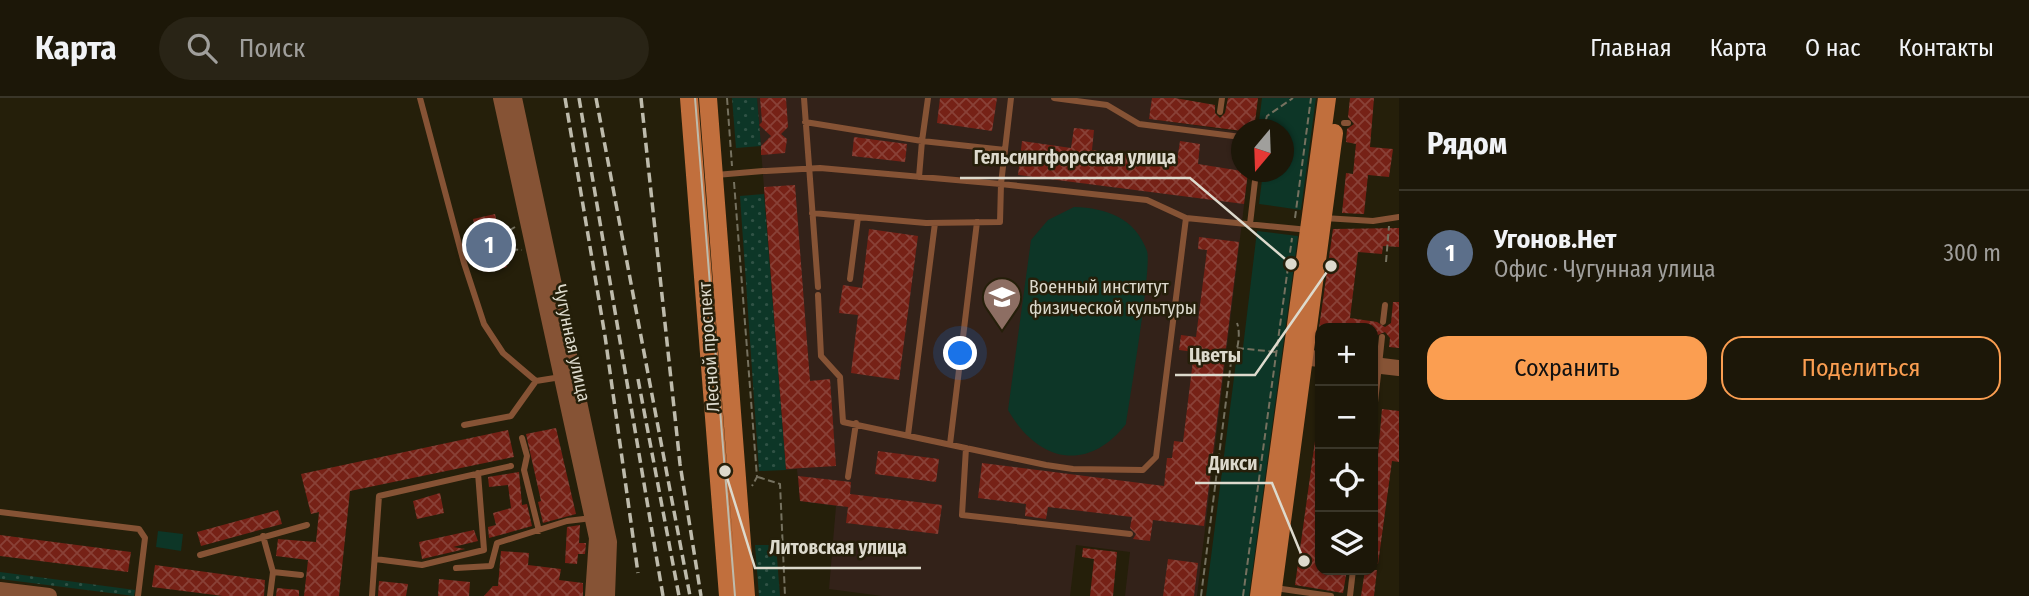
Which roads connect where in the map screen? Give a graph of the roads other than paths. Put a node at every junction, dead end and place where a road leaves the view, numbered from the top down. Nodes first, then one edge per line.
1 (420, 98) edge
2 (501, 98) edge
3 (514, 98) edge
4 (689, 98) edge
5 (708, 98) edge
6 (804, 98) edge
7 (928, 98) edge
8 (1011, 98) edge
9 (1054, 98) edge
10 (1222, 98) edge
11 (1327, 98) edge
12 (1339, 98) edge
13 (1220, 113) dead end
14 (806, 122) junction
15 (1231, 136) edge
16 (922, 141) junction
17 (1005, 150) junction
18 (808, 168) junction
19 (714, 175) junction
20 (919, 177) junction
21 (1255, 182) edge
22 (1002, 184) junction
23 (812, 213) junction
24 (858, 217) junction
25 (1399, 217) edge
26 (1186, 218) junction
27 (977, 222) junction
28 (936, 223) junction
29 (1250, 224) junction
30 (1308, 225) junction
31 (850, 279) dead end
32 (818, 287) dead end
33 (818, 295) dead end
34 (1385, 305) dead end
35 (1383, 322) dead end
36 (717, 335) junction
37 (1382, 338) dead end
38 (1295, 356) edge
39 (1378, 356) edge
40 (1378, 365) edge
41 (1399, 368) edge
42 (567, 375) junction
43 (536, 381) junction
44 (856, 424) junction
45 (464, 425) dead end
46 (908, 435) junction
47 (522, 438) dead end
48 (950, 444) junction
49 (966, 448) junction
50 (511, 466) dead end
51 (478, 473) junction
52 (848, 477) dead end
53 (0, 512) edge
54 (598, 516) junction
55 (307, 525) dead end
56 (540, 531) junction
57 (1130, 534) dead end
58 (263, 536) junction
59 (200, 555) dead end
60 (374, 559) junction
61 (456, 568) dead end
62 (273, 572) junction
63 (301, 575) dead end
64 (1352, 575) edge
65 (0, 590) edge
66 (1268, 593) edge
67 (48, 596) edge
68 (138, 596) edge
69 (270, 596) edge
70 (372, 596) edge
71 (593, 596) edge
72 (607, 596) edge
73 (729, 596) edge
74 (746, 596) edge
75 (1331, 596) edge
76 (1350, 596) edge

1 - 43 lane
2 - 42 street, Чугунная улица
3 - 42 street, Чугунная улица
4 - 36 main road, Лесной проспект
5 - 19 main road, Лесной проспект
6 - 14 lane
7 - 16 lane
8 - 17 lane
9 - 15 lane
10 - 13 lane
11 - 30 main road
12 - 30 main road
14 - 16 lane
14 - 18 lane
16 - 17 lane
16 - 20 lane
17 - 22 lane
18 - 19 lane
18 - 20 lane
18 - 23 lane
19 - 36 main road, Лесной проспект
20 - 22 lane
21 - 29 lane
22 - 26 lane
22 - 27 lane
23 - 24 lane
23 - 32 lane
24 - 28 lane
24 - 31 lane
25 - 30 lane
26 - 29 lane
26 - 49 lane
27 - 28 lane
27 - 48 lane
28 - 46 lane
29 - 30 lane
30 - 38 main road
33 - 44 lane
34 - 35 lane
36 - 73 main road, Лесной проспект
36 - 74 main road, Лесной проспект
37 - 39 lane
38 - 66 main road
40 - 41 street
42 - 43 lane
42 - 54 street, Чугунная улица
43 - 45 lane
44 - 46 lane
44 - 52 lane
46 - 48 lane
47 - 56 lane
48 - 49 lane
49 - 57 lane
50 - 51 lane
51 - 60 lane
51 - 60 lane
53 - 68 lane
54 - 56 lane
54 - 71 street, Чугунная улица
54 - 72 street, Чугунная улица
55 - 58 lane
56 - 61 lane
58 - 59 lane
58 - 62 lane
60 - 70 lane
62 - 63 lane
62 - 69 lane
64 - 76 lane
65 - 67 street
66 - 75 lane

